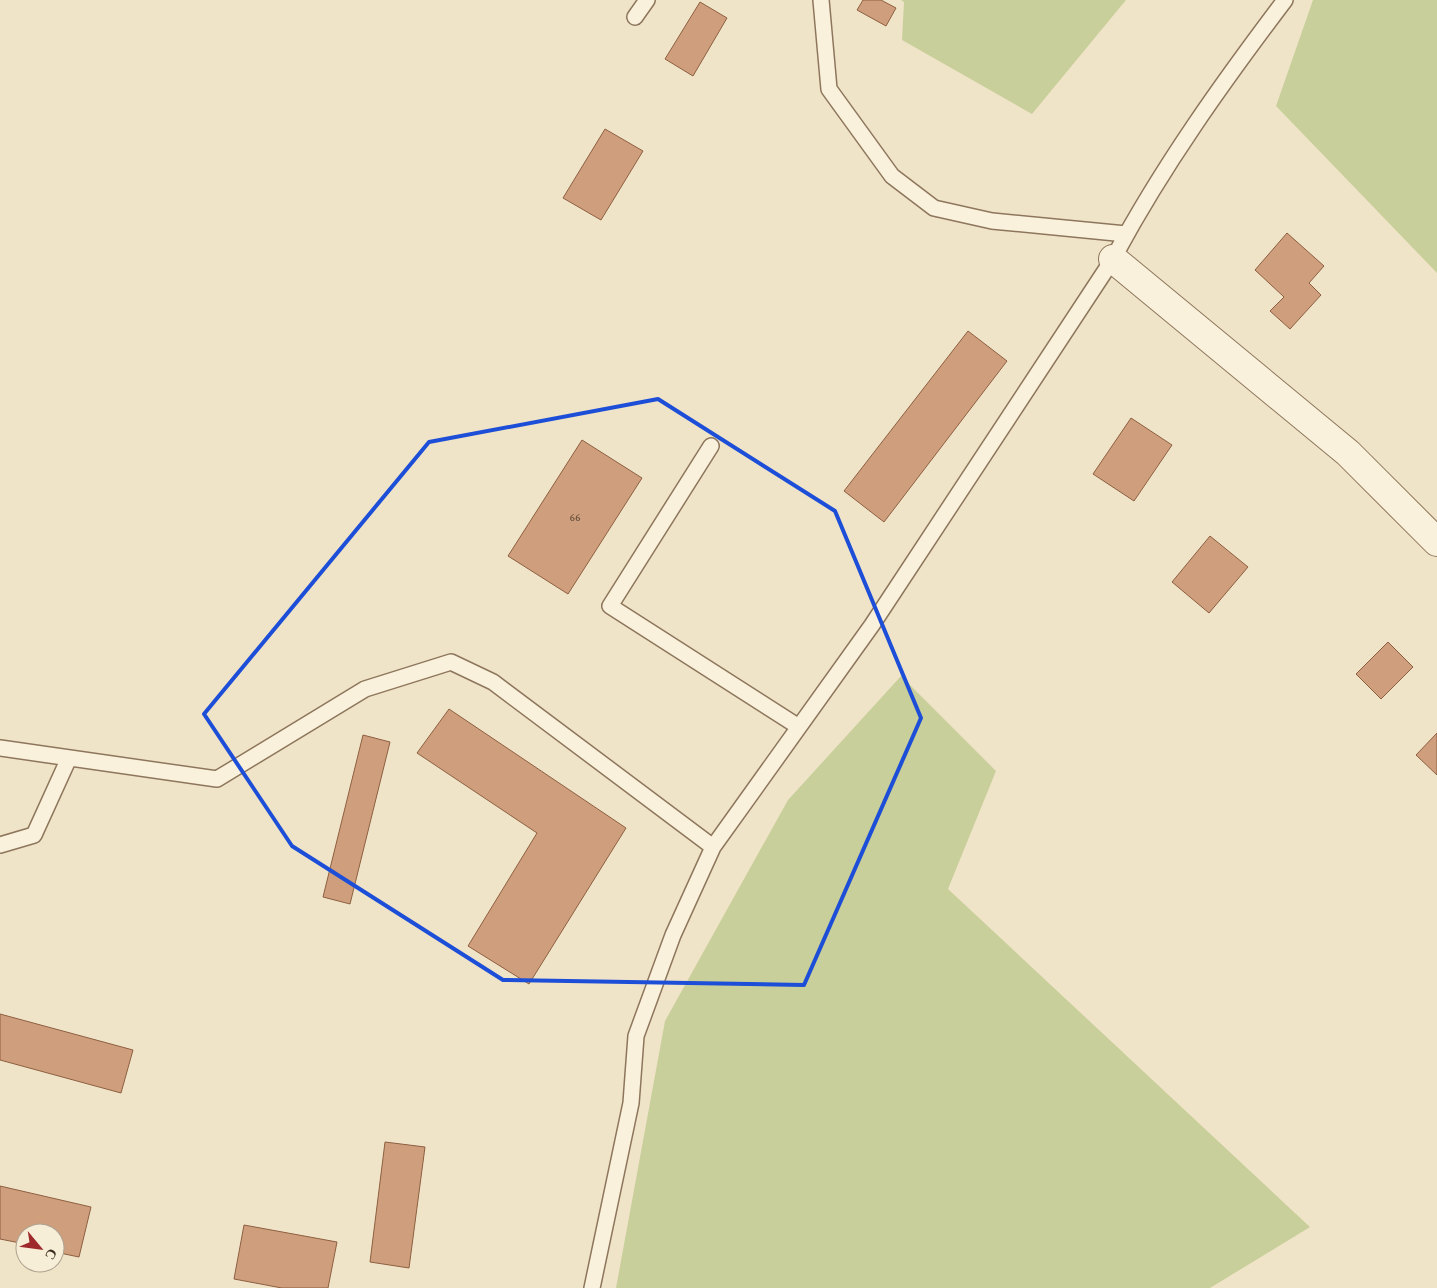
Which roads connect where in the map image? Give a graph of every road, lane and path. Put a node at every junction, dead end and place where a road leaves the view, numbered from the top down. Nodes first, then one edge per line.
1 (647, 0) edge
2 (821, 0) edge
3 (1285, 0) edge
4 (635, 17) dead end
5 (1126, 234) junction
6 (1113, 259) junction
7 (711, 446) dead end
8 (1437, 542) edge
9 (799, 727) junction
10 (0, 748) edge
11 (70, 758) junction
12 (0, 845) edge
13 (714, 847) junction
14 (592, 1288) edge

1 - 4 lane
2 - 5 lane
3 - 5 lane
5 - 6 lane
6 - 8 street
6 - 9 lane
7 - 9 lane
9 - 13 lane
10 - 11 lane
11 - 12 lane
11 - 13 lane
13 - 14 lane

